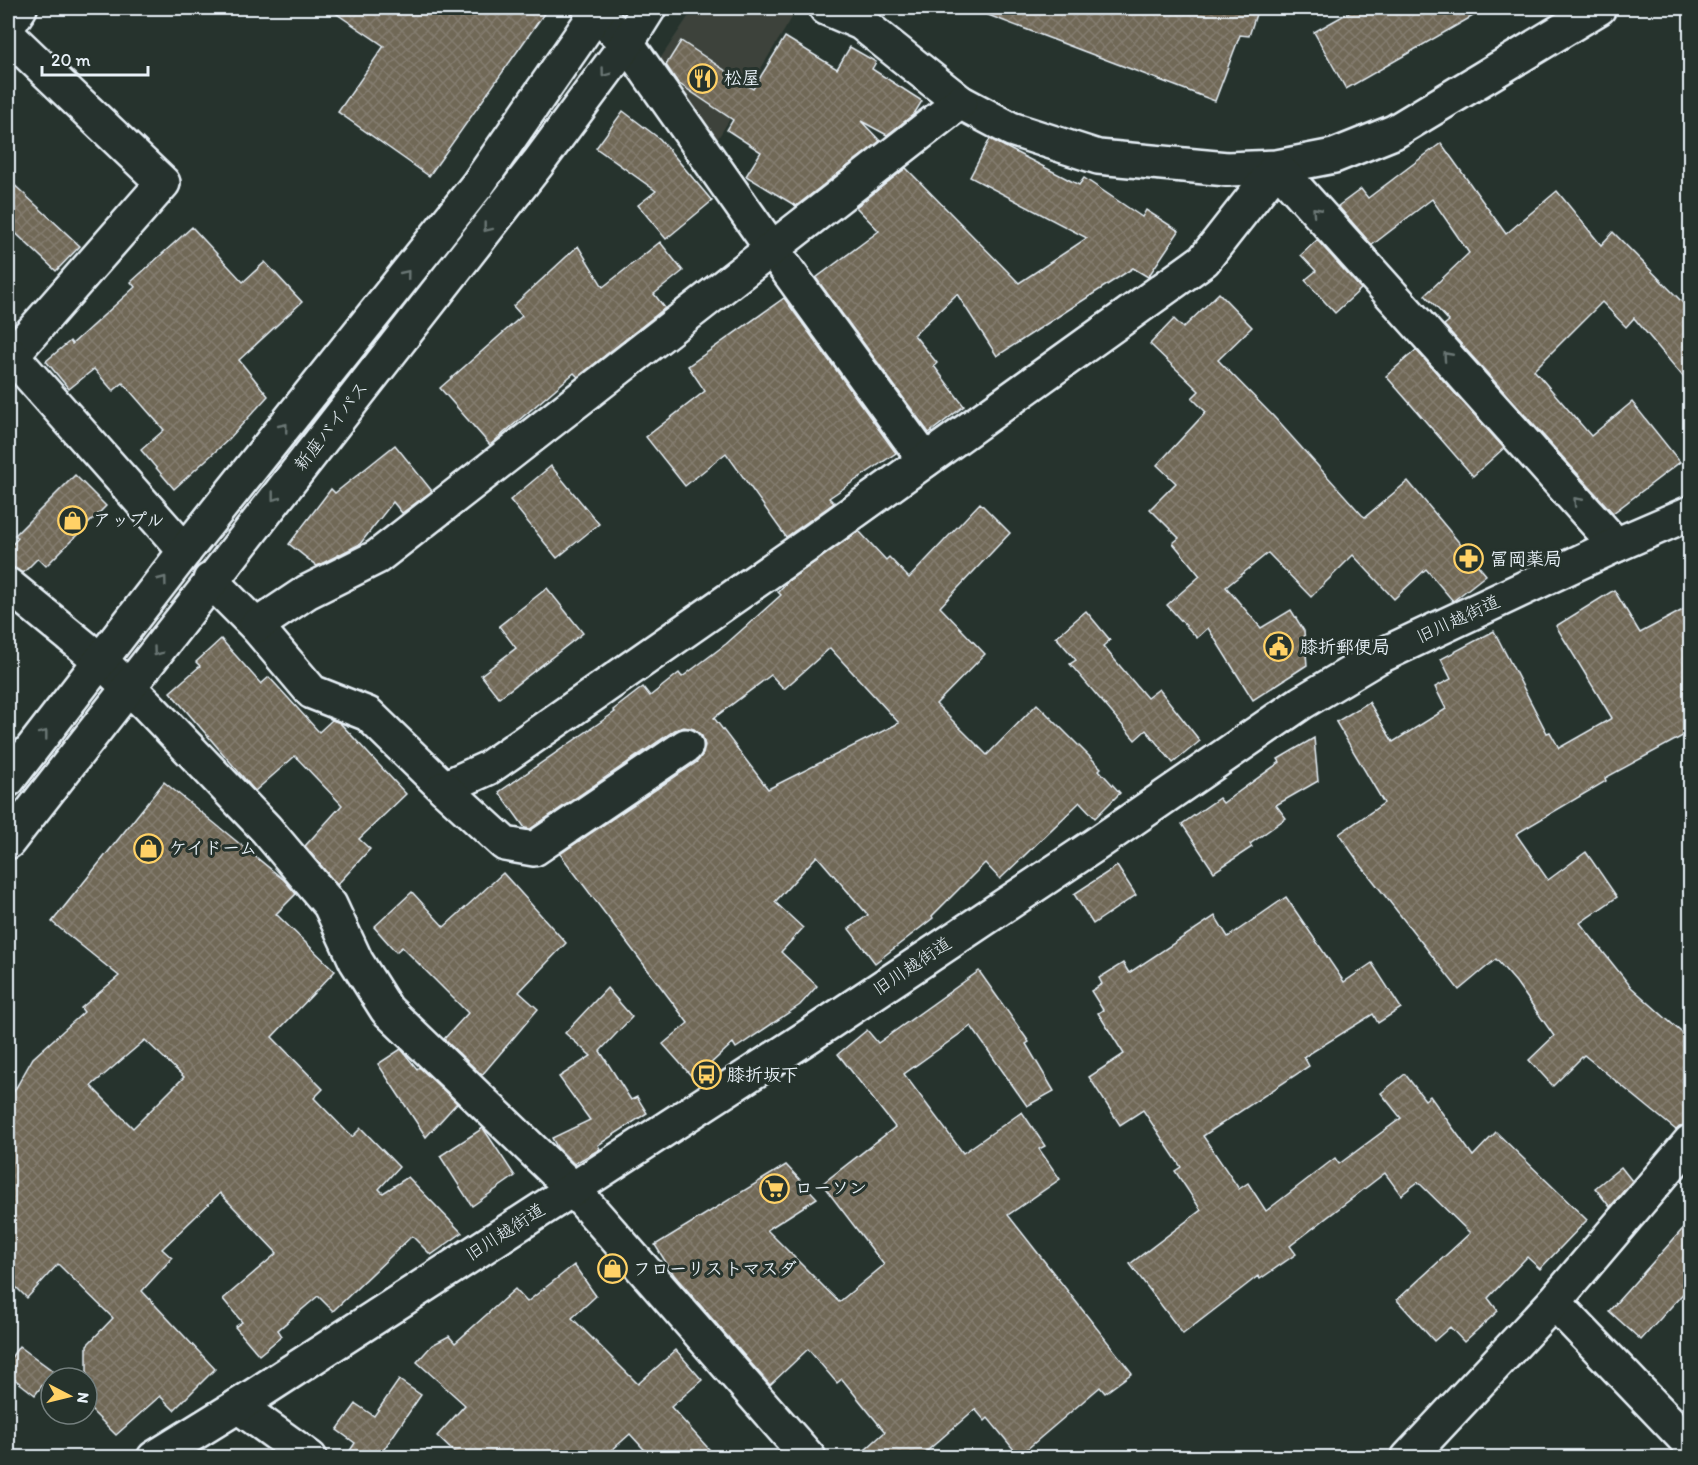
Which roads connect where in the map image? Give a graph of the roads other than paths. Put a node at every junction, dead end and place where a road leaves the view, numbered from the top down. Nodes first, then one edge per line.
1 (20, 8) edge
2 (649, 8) edge
3 (826, 8) edge
4 (1599, 8) edge
5 (595, 10) edge
6 (8, 26) edge
7 (8, 35) edge
8 (627, 43) junction
9 (960, 102) junction
10 (1277, 167) junction
11 (772, 249) junction
12 (10, 353) edge
13 (925, 460) junction
14 (1690, 513) edge
15 (1616, 545) junction
16 (185, 551) junction
17 (210, 580) junction
18 (8, 585) edge
19 (256, 626) junction
20 (101, 661) junction
21 (129, 689) junction
22 (686, 746) dead end
23 (8, 780) edge
24 (444, 788) junction
25 (8, 842) edge
26 (1690, 1142) edge
27 (572, 1188) junction
28 (1554, 1302) junction
29 (238, 1406) junction
30 (1690, 1444) edge
31 (154, 1458) edge
32 (310, 1458) edge
33 (808, 1458) edge
34 (1408, 1458) edge

1 - 6 main road
2 - 8 main road, 新座バイパス
3 - 9 main road
4 - 10 main road
5 - 8 main road
16 -> 5 main road, 新座バイパス
7 - 12 main road
8 - 11 main road
8 -> 17 main road, 新座バイパス
9 - 10 main road
9 - 11 main road
10 - 13 main road
15 -> 10 main road
11 - 13 main road
11 - 19 main road
12 - 16 main road
13 - 24 main road
14 - 15 main road, 旧川越街道
15 - 27 main road, 旧川越街道
20 -> 16 main road, 新座バイパス
17 - 19 main road
17 -> 21 main road, 新座バイパス
18 - 20 main road
19 - 24 main road
20 - 21 main road
23 -> 20 main road, 新座バイパス
21 - 25 main road, 新座バイパス
21 - 27 main road
22 - 24 main road
26 - 28 main road
27 - 29 main road, 旧川越街道
27 - 33 main road
28 - 30 main road
28 - 34 main road
29 - 31 main road, 旧川越街道
29 - 32 main road

